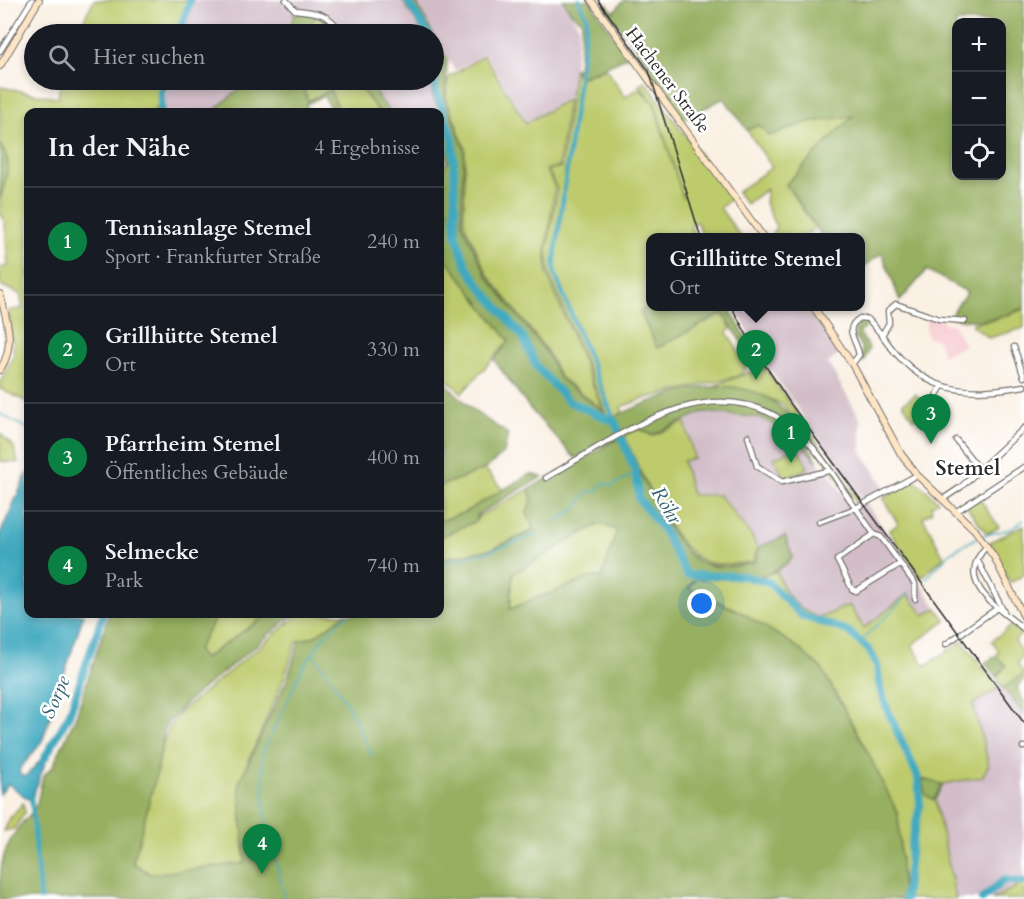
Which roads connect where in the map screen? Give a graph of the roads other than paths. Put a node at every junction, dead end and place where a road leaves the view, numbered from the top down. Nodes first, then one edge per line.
1 (32, 0) edge
2 (39, 0) edge
3 (286, 0) edge
4 (591, 0) edge
5 (25, 24) edge
6 (334, 24) edge
7 (24, 25) edge
8 (0, 51) edge
9 (0, 66) edge
10 (761, 233) edge
11 (0, 294) edge
12 (816, 311) edge
13 (965, 321) dead end
14 (882, 335) junction
15 (1014, 347) dead end
16 (852, 364) junction
17 (0, 370) edge
18 (1024, 377) edge
19 (942, 386) junction
20 (1024, 386) edge
21 (932, 403) dead end
22 (1024, 428) edge
23 (748, 436) dead end
24 (956, 440) dead end
25 (1024, 467) edge
26 (980, 470) junction
27 (828, 471) junction
28 (917, 475) junction
29 (546, 478) dead end
30 (943, 499) junction
31 (856, 507) junction
32 (957, 512) junction
33 (819, 522) dead end
34 (874, 534) junction
35 (987, 546) junction
36 (978, 561) junction
37 (900, 564) junction
38 (915, 599) dead end
39 (996, 609) junction
40 (1005, 614) junction
41 (1024, 617) edge
42 (1024, 629) edge
43 (946, 645) dead end

1 - 8 street
2 - 5 main road
3 - 6 street
4 - 10 main road, Hachener Straße
7 - 9 main road
11 - 17 main road
12 - 16 main road
13 - 14 street
14 - 16 street
14 - 19 street
15 - 18 street
16 - 28 main road
19 - 20 street
19 - 21 street
22 - 26 street
23 - 27 street
24 - 26 street
25 - 32 street
26 - 30 street
27 - 29 street
27 - 31 street
28 - 30 main road
28 - 31 street
30 - 32 main road
31 - 33 street
31 - 34 street
32 - 35 main road
34 - 37 street
34 - 37 street
35 - 36 street
35 - 41 main road
36 - 39 street
36 - 40 street
37 - 38 street
39 - 40 street
39 - 43 street
40 - 42 street

